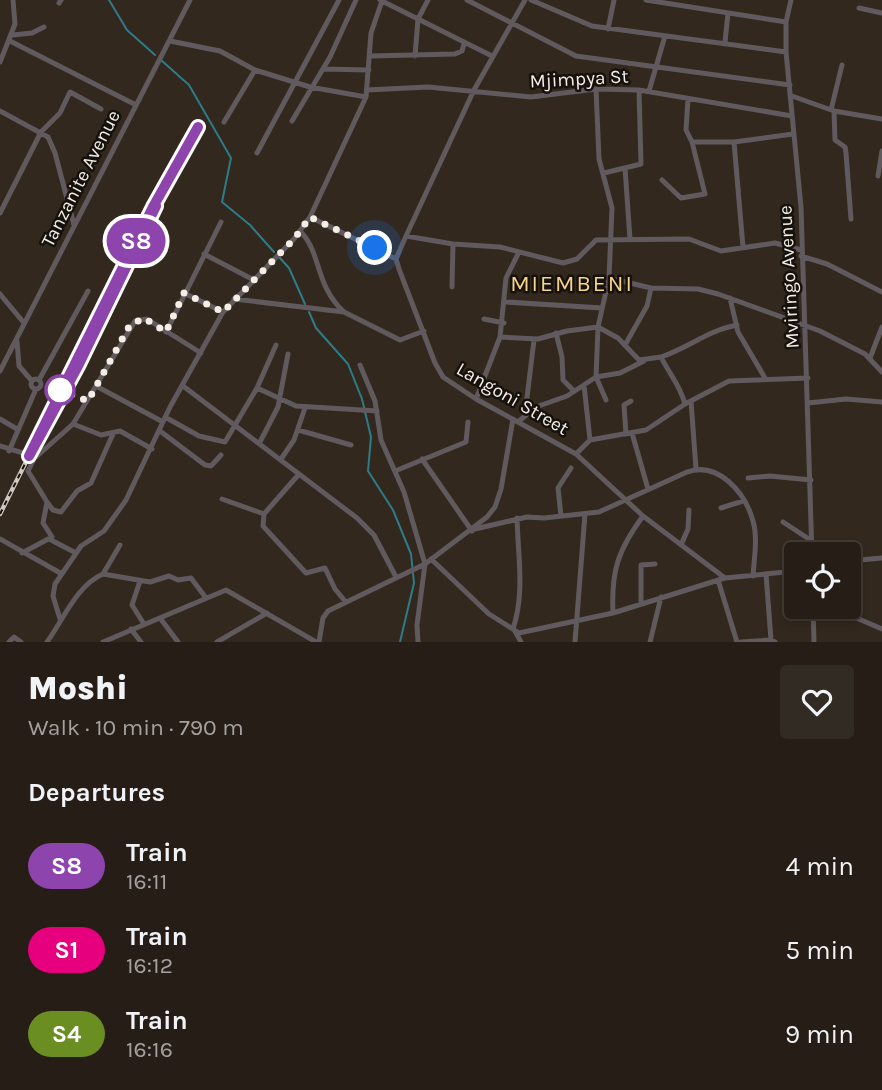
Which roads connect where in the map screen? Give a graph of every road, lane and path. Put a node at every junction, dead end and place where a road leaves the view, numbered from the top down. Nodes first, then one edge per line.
1 (12, 0) edge
2 (190, 0) edge
3 (339, 0) edge
4 (356, 0) edge
5 (428, 0) edge
6 (467, 0) edge
7 (525, 0) edge
8 (531, 0) edge
9 (614, 0) edge
10 (646, 0) edge
11 (792, 0) edge
12 (381, 1) edge
13 (667, 2) edge
14 (859, 8) dead end
15 (728, 13) junction
16 (882, 13) edge
17 (418, 19) junction
18 (786, 22) junction
19 (510, 23) junction
20 (44, 26) dead end
21 (608, 29) junction
22 (665, 36) junction
23 (12, 38) junction
24 (170, 41) junction
25 (725, 43) junction
26 (464, 44) junction
27 (786, 52) junction
28 (370, 56) junction
29 (415, 56) junction
30 (492, 56) junction
31 (0, 62) edge
32 (654, 64) junction
33 (842, 65) dead end
34 (323, 69) junction
35 (255, 70) junction
36 (369, 70) junction
37 (295, 81) junction
38 (790, 85) junction
39 (310, 87) junction
40 (596, 89) junction
41 (474, 90) junction
42 (639, 90) junction
43 (649, 91) junction
44 (366, 94) junction
45 (792, 96) junction
46 (688, 99) junction
47 (136, 105) junction
48 (101, 108) dead end
49 (0, 111) edge
50 (833, 111) junction
51 (792, 116) junction
52 (882, 119) edge
53 (292, 121) dead end
54 (225, 122) dead end
55 (41, 132) junction
56 (793, 134) junction
57 (692, 142) junction
58 (734, 142) junction
59 (882, 151) edge
60 (257, 153) dead end
61 (625, 168) junction
62 (604, 173) junction
63 (878, 176) dead end
64 (662, 180) dead end
65 (66, 200) junction
66 (82, 208) junction
67 (0, 213) edge
68 (310, 217) junction
69 (851, 219) dead end
70 (221, 222) dead end
71 (74, 225) junction
72 (300, 231) junction
73 (406, 236) junction
74 (612, 239) junction
75 (630, 239) junction
76 (453, 244) junction
77 (743, 247) junction
78 (519, 251) junction
79 (801, 253) junction
80 (204, 254) junction
81 (396, 259) junction
82 (609, 278) junction
83 (253, 279) junction
84 (452, 287) dead end
85 (651, 288) junction
86 (88, 291) dead end
87 (882, 292) edge
88 (184, 293) junction
89 (0, 295) edge
90 (730, 298) junction
91 (234, 299) junction
92 (506, 302) junction
93 (13, 306) junction
94 (602, 308) junction
95 (30, 311) junction
96 (223, 312) junction
97 (344, 312) junction
98 (484, 319) dead end
99 (23, 323) junction
100 (504, 323) junction
101 (737, 325) junction
102 (807, 326) junction
103 (598, 327) junction
104 (882, 327) edge
105 (424, 331) junction
106 (166, 332) junction
107 (556, 333) junction
108 (500, 337) junction
109 (17, 338) junction
110 (534, 340) junction
111 (276, 345) dead end
112 (625, 345) junction
113 (201, 353) junction
114 (288, 354) dead end
115 (661, 357) junction
116 (870, 358) junction
117 (644, 361) junction
118 (360, 365) dead end
119 (0, 371) edge
120 (882, 372) edge
121 (596, 377) junction
122 (765, 378) junction
123 (808, 378) junction
124 (40, 380) junction
125 (32, 382) junction
126 (584, 385) junction
127 (96, 386) junction
128 (183, 386) junction
129 (257, 388) junction
130 (36, 389) junction
131 (574, 391) junction
132 (278, 399) junction
133 (476, 399) junction
134 (606, 400) dead end
135 (631, 401) dead end
136 (882, 402) edge
137 (688, 403) junction
138 (808, 403) junction
139 (305, 408) junction
140 (377, 411) junction
141 (525, 414) junction
142 (0, 419) edge
143 (164, 420) junction
144 (516, 420) junction
145 (468, 422) dead end
146 (73, 424) junction
147 (236, 424) junction
148 (17, 429) junction
149 (298, 430) junction
150 (160, 431) junction
151 (113, 434) junction
152 (629, 434) junction
153 (590, 440) junction
154 (260, 442) junction
155 (351, 445) dead end
156 (0, 446) edge
157 (152, 449) junction
158 (9, 451) junction
159 (576, 454) junction
160 (221, 455) dead end
161 (34, 457) junction
162 (281, 459) junction
163 (422, 459) junction
164 (571, 467) dead end
165 (696, 469) junction
166 (395, 471) junction
167 (299, 474) junction
168 (748, 478) dead end
169 (811, 480) junction
170 (648, 489) junction
171 (222, 499) dead end
172 (623, 499) junction
173 (743, 501) junction
174 (47, 502) junction
175 (721, 508) dead end
176 (689, 510) dead end
177 (264, 514) junction
178 (586, 514) junction
179 (561, 516) junction
180 (643, 516) junction
181 (517, 518) junction
182 (783, 522) dead end
183 (473, 530) junction
184 (0, 539) edge
185 (51, 540) junction
186 (812, 541) joint
187 (120, 545) dead end
188 (681, 545) junction
189 (22, 553) junction
190 (76, 553) junction
191 (882, 558) edge
192 (431, 559) junction
193 (861, 560) edge
194 (425, 564) junction
195 (655, 564) dead end
196 (784, 572) edge
197 (62, 574) junction
198 (103, 574) junction
199 (765, 574) junction
200 (753, 576) junction
201 (396, 577) junction
202 (726, 578) junction
203 (718, 580) junction
204 (140, 581) junction
205 (660, 597) junction
206 (206, 598) junction
207 (345, 601) junction
208 (641, 604) junction
209 (267, 613) junction
210 (613, 613) junction
211 (160, 618) junction
212 (60, 619) junction
213 (813, 619) edge
214 (859, 619) edge
215 (577, 621) junction
216 (144, 624) junction
217 (131, 629) junction
218 (882, 629) edge
219 (514, 634) edge
220 (773, 641) edge
221 (9, 642) edge
222 (21, 642) edge
223 (47, 642) edge
224 (103, 642) edge
225 (141, 642) edge
226 (178, 642) edge
227 (217, 642) edge
228 (318, 642) edge
229 (418, 642) edge
230 (521, 642) edge
231 (575, 642) edge
232 (650, 642) edge
233 (739, 642) edge
234 (814, 642) edge

1 - 23 street
2 - 24 street, Tanzanite Avenue
3 - 37 street
4 - 34 street
5 - 17 street
6 - 19 street
7 - 19 street
8 - 21 street
9 - 21 street
10 - 13 street
11 - 18 street, Mviringo Avenue
12 - 17 street
12 - 28 street
13 - 15 street
14 - 16 street
15 - 18 street
15 - 25 street
17 - 26 street
17 - 29 street
18 - 27 street, Mviringo Avenue
19 - 30 street
19 - 32 street
20 - 23 street
21 - 22 street
22 - 25 street
22 - 32 street
23 - 31 street
23 - 47 street
24 - 35 street, Mjimpya St
24 - 47 street, Tanzanite Avenue
25 - 27 street
26 - 29 street
26 - 30 street
27 - 38 street, Mviringo Avenue
28 - 29 street
28 - 36 street
30 - 41 street
32 - 38 street
32 - 43 street
33 - 50 street
34 - 36 street
34 - 39 street
35 - 37 street, Mjimpya St
35 - 54 street
36 - 44 street
37 - 39 street, Mjimpya St
37 - 60 street
38 - 45 street, Mviringo Avenue
39 - 44 street, Mjimpya St
39 - 53 street
40 - 41 street, Mjimpya St
40 - 42 street, Mjimpya St
40 - 62 street
41 - 44 street, Mjimpya St
41 - 73 street
42 - 43 street, Mjimpya St
42 - 61 street
43 - 46 street, Mjimpya St
44 - 68 street
45 - 50 street
45 - 51 street, Mviringo Avenue
46 - 51 street, Mjimpya St
46 - 57 street
47 - 66 street, Tanzanite Avenue
48 - 55 street
49 - 55 street
50 - 52 street
50 - 69 street
51 - 56 street, Mviringo Avenue
55 - 65 street
55 - 67 street
56 - 58 street
56 - 79 street, Mviringo Avenue
57 - 58 street
57 - 64 street
58 - 77 street
59 - 63 street
61 - 62 street
61 - 75 street
62 - 74 street
65 - 66 street
65 - 71 street
66 - 71 street, Tanzanite Avenue
68 - 72 street
68 - 81 street
70 - 80 street
71 - 95 street, Tanzanite Avenue
72 - 83 street
72 - 97 street
73 - 76 street
73 - 81 street
74 - 75 street
74 - 78 street
74 - 82 street
75 - 77 street
76 - 78 street
76 - 84 street
77 - 79 street
78 - 92 street
79 - 87 street
79 - 102 street, Mviringo Avenue
80 - 83 street
80 - 88 street
81 - 105 street, Langoni Street
82 - 85 street
82 - 94 street
83 - 91 street
85 - 90 street
85 - 112 street
86 - 124 street
88 - 96 street
88 - 106 street
89 - 93 street
90 - 101 street
90 - 102 street
91 - 96 street
91 - 97 street
92 - 94 street
92 - 100 street
93 - 95 street
93 - 99 street
94 - 103 street
95 - 99 street, Tanzanite Avenue
96 - 113 street
97 - 105 street
98 - 100 street
99 - 109 street, Tanzanite Avenue
100 - 108 street
101 - 115 street
101 - 122 street
102 - 116 street
102 - 123 street, Mviringo Avenue
103 - 107 street
103 - 112 street
103 - 121 street
104 - 116 street
105 - 133 street, Langoni Street
106 - 113 street
106 - 127 street
107 - 110 street
107 - 131 street
108 - 110 street
108 - 133 street
109 - 119 street, Tanzanite Avenue
109 - 125 street
110 - 141 street
111 - 129 street
112 - 117 street
113 - 128 street
114 - 132 street
115 - 117 street
115 - 137 street
116 - 120 street
117 - 121 street
118 - 140 street
121 - 126 street
121 - 134 street
122 - 123 street
122 - 137 street
123 - 138 street, Mviringo Avenue
124 - 125 street
124 - 130 street
125 - 130 street
126 - 131 street
126 - 153 street
127 - 143 street
127 - 146 street
128 - 143 street
128 - 147 street
129 - 132 street
129 - 147 street
130 - 148 street
131 - 141 street
132 - 139 street
132 - 154 street
133 - 144 street, Langoni Street
135 - 152 street
136 - 138 street
137 - 152 street
137 - 165 street
138 - 169 street, Mviringo Avenue
139 - 140 street
139 - 149 street
140 - 166 street
141 - 144 street
142 - 148 street
143 - 147 street
143 - 150 street
144 - 159 street, Langoni Street
144 - 183 street
145 - 163 street
146 - 151 street
146 - 161 street
147 - 154 street
148 - 158 street
149 - 155 street
149 - 162 street
150 - 157 street
150 - 160 street
151 - 157 street
151 - 174 street
152 - 153 street
152 - 170 street
153 - 159 street
154 - 162 street
156 - 158 street
157 - 190 street
158 - 161 street
159 - 172 street, Langoni Street
161 - 174 street
162 - 167 street
163 - 166 street
163 - 183 street
164 - 179 street
165 - 170 street
165 - 173 street
166 - 194 street
167 - 177 street
167 - 201 street
168 - 169 street
169 - 186 street, Mviringo Avenue
170 - 172 street
171 - 177 street
172 - 178 street
172 - 180 street, Langoni Street
173 - 175 street
173 - 200 street
174 - 185 street
176 - 188 street
177 - 207 street
178 - 179 street
178 - 215 street
179 - 181 street
180 - 188 street, Langoni Street
180 - 210 street
181 - 183 street
181 - 219 street
182 - 186 street
183 - 192 street
184 - 189 street
185 - 189 street
185 - 190 street
187 - 198 street
188 - 202 street, Langoni Street
189 - 197 street
190 - 197 street
191 - 193 street
192 - 194 street
192 - 219 street
194 - 201 street
194 - 229 street
195 - 208 street
196 - 199 street
197 - 212 street
198 - 204 street
198 - 212 street
199 - 200 street
199 - 220 street
200 - 202 street
201 - 207 street
202 - 203 street
203 - 205 street
203 - 233 street
204 - 206 street
204 - 216 street
205 - 208 street
205 - 232 street
206 - 209 street
206 - 211 street
207 - 228 street
208 - 210 street
209 - 227 street
209 - 228 street
210 - 215 street
211 - 216 street
211 - 226 street
212 - 223 street
213 - 234 street
214 - 218 street
215 - 219 street
215 - 231 street
216 - 217 street
217 - 224 street
217 - 225 street
219 - 230 street
220 - 233 street
221 - 222 street

